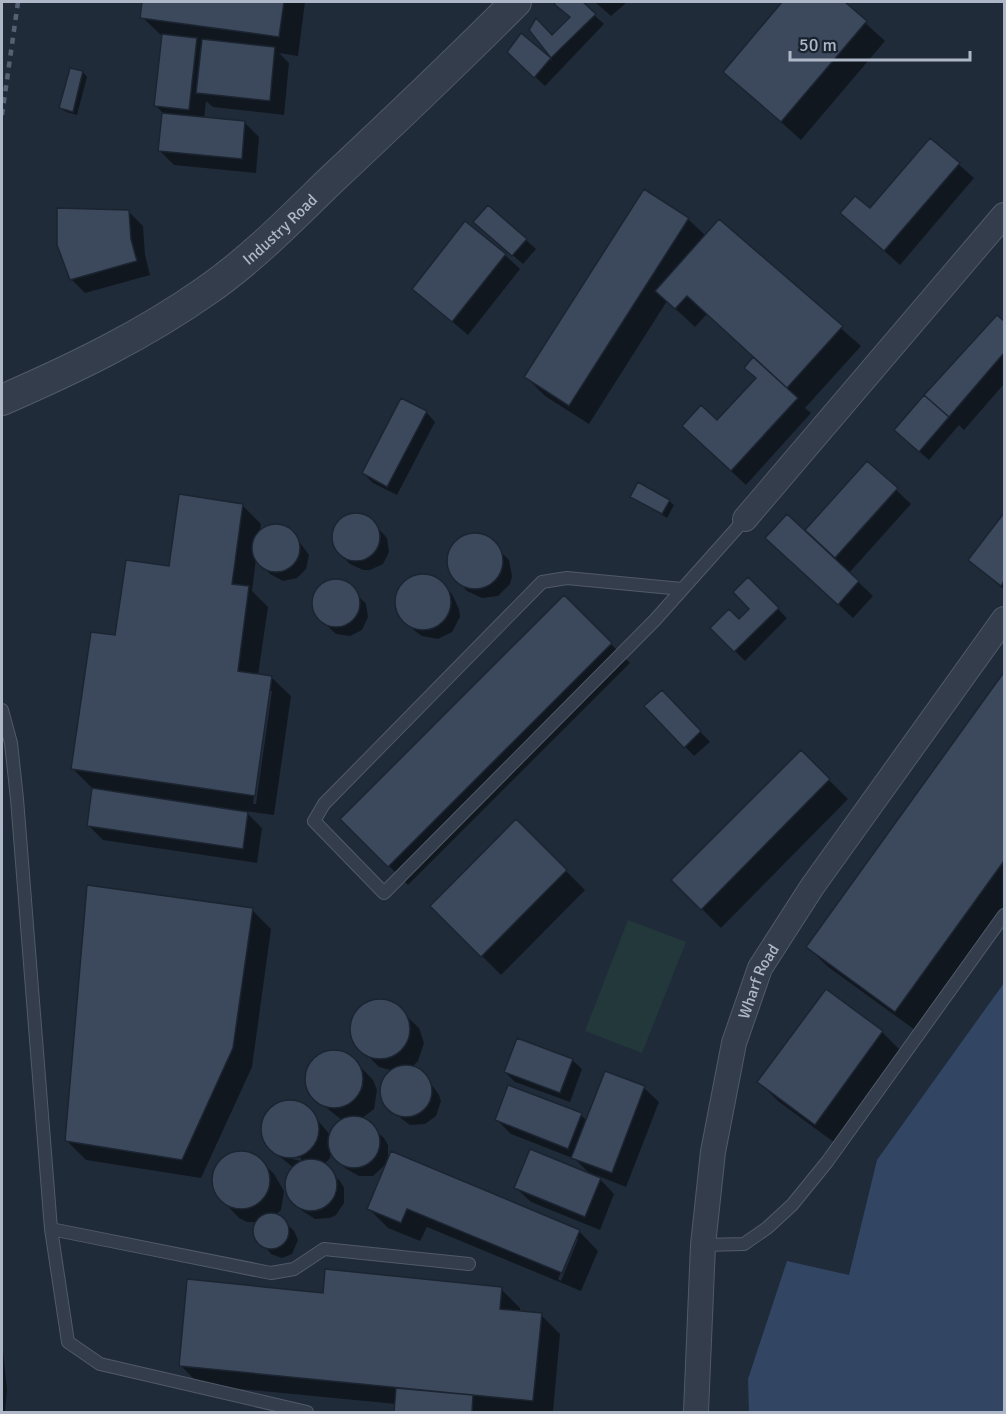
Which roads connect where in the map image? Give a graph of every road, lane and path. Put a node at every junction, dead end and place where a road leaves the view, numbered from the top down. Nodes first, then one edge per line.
1 (516, 2) edge
2 (1005, 215) edge
3 (2, 400) edge
4 (745, 519) joint
5 (682, 589) junction
6 (1005, 619) edge
7 (2, 710) edge
8 (1005, 915) edge
9 (51, 1229) junction
10 (703, 1245) junction
11 (469, 1264) dead end
12 (308, 1413) edge
13 (696, 1413) edge

1 - 3 street, Industry Road
2 - 4 street
4 - 5 lane
5 - 5 lane
6 - 10 street, Wharf Road
7 - 9 lane
8 - 10 lane
9 - 11 lane
9 - 12 lane
10 - 13 street, Wharf Road

